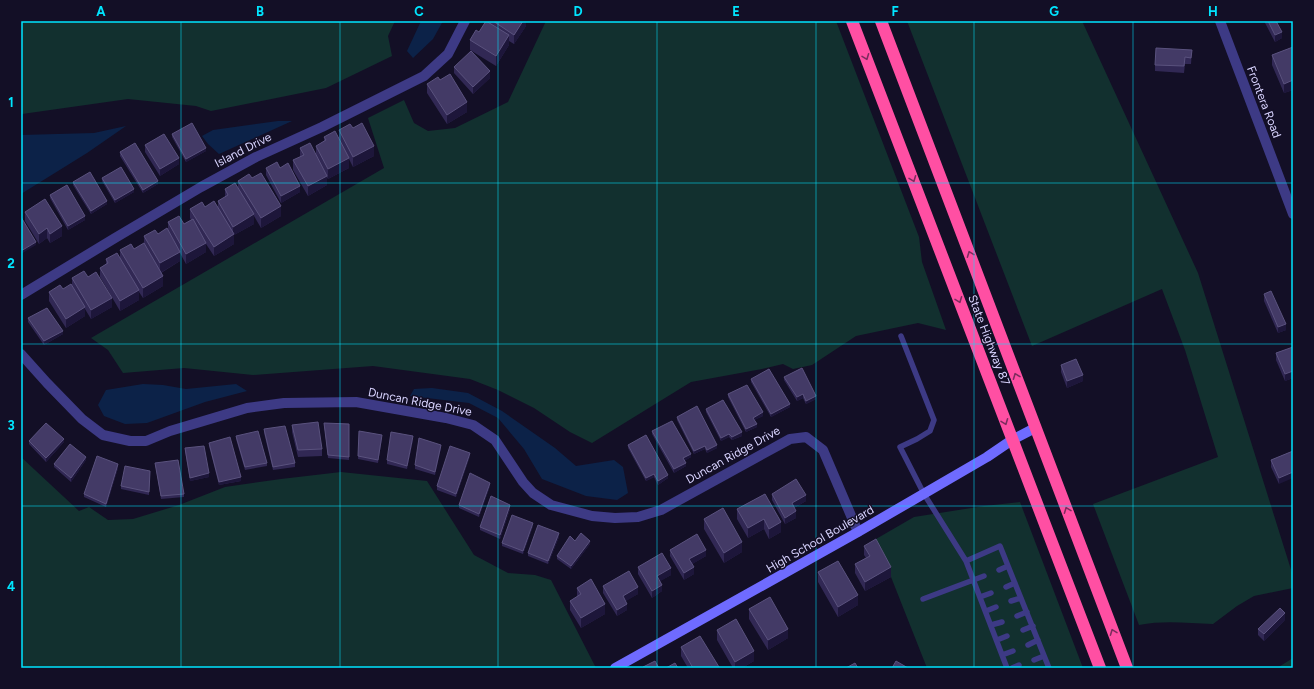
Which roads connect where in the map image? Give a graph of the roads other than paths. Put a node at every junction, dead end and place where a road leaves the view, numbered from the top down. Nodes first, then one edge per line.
1 (465, 21) edge
2 (852, 21) edge
3 (881, 21) edge
4 (1220, 21) edge
5 (1289, 192) edge
6 (1293, 214) edge
7 (21, 295) edge
8 (901, 336) dead end
9 (21, 354) edge
10 (1035, 428) junction
11 (1012, 440) junction
12 (924, 494) junction
13 (858, 532) junction
14 (966, 561) junction
15 (1008, 566) junction
16 (999, 570) dead end
17 (984, 576) dead end
18 (974, 580) junction
19 (1015, 583) junction
20 (1006, 587) dead end
21 (990, 593) dead end
22 (980, 597) junction
23 (1021, 598) junction
24 (923, 599) dead end
25 (1011, 601) dead end
26 (996, 607) dead end
27 (986, 611) junction
28 (1027, 612) junction
29 (1018, 616) dead end
30 (1002, 622) dead end
31 (991, 625) junction
32 (1033, 626) junction
33 (1022, 630) dead end
34 (1007, 636) dead end
35 (997, 640) junction
36 (1038, 640) junction
37 (1028, 645) dead end
38 (1013, 651) dead end
39 (1002, 655) junction
40 (1044, 656) junction
41 (1034, 660) dead end
42 (1019, 665) dead end
43 (615, 668) edge
44 (1007, 668) edge
45 (1012, 668) edge
46 (1049, 668) edge
47 (1100, 668) edge
48 (1127, 668) edge

1 - 7 street, Island Drive
2 -> 11 highway, State Highway 87
10 -> 3 highway
4 - 5 street, Frontera Road
5 - 6 street, Frontera Road
8 - 12 lane
9 - 13 street, Duncan Ridge Drive
10 - 11 street, High School Boulevard
48 -> 10 highway
11 - 12 street, High School Boulevard
11 - 47 highway, State Highway 87
12 - 13 street, High School Boulevard
12 - 14 lane
13 - 43 street, High School Boulevard
14 - 15 lane
14 - 18 lane
15 - 16 lane
15 - 19 lane
17 - 18 lane
18 - 22 lane
18 - 24 lane
19 - 20 lane
19 - 23 lane
21 - 22 lane
22 - 27 lane
23 - 25 lane
23 - 28 lane
26 - 27 lane
27 - 31 lane
28 - 29 lane
28 - 32 lane
30 - 31 lane
31 - 35 lane
32 - 33 lane
32 - 36 lane
34 - 35 lane
35 - 39 lane
36 - 37 lane
36 - 40 lane
38 - 39 lane
39 - 44 lane
40 - 41 lane
40 - 46 lane
42 - 45 lane

